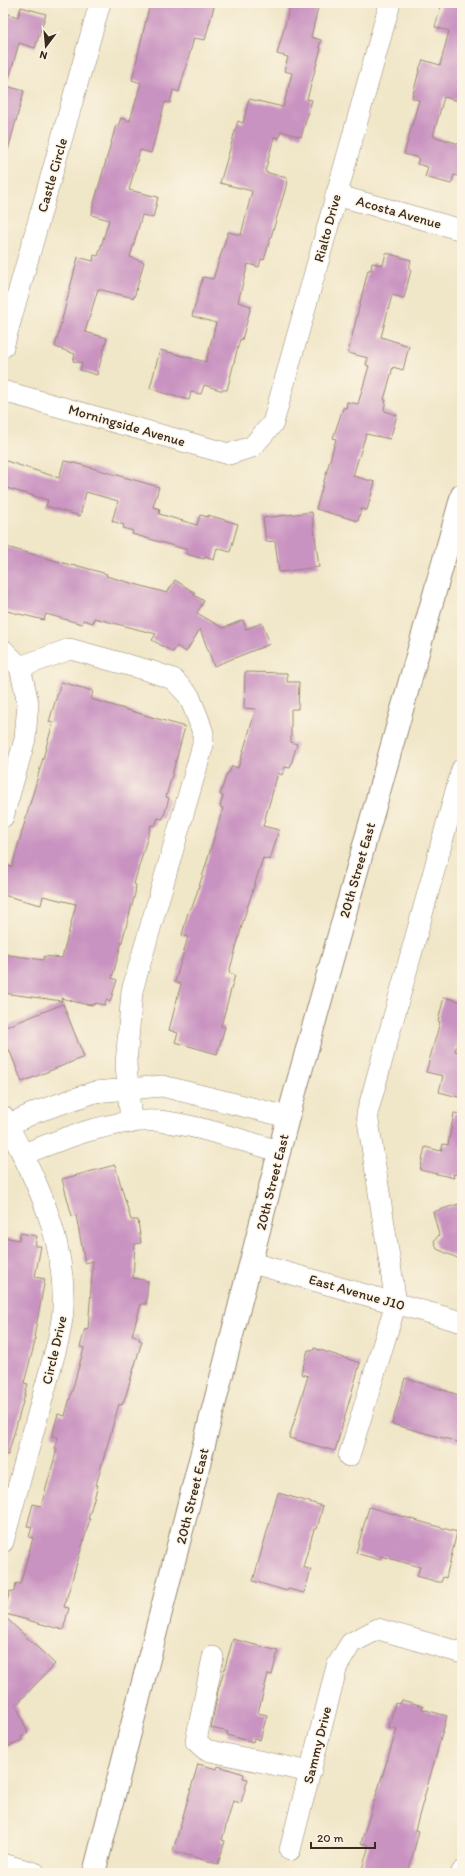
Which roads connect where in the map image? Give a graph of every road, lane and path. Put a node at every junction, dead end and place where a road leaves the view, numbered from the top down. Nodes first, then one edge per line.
1 (100, 3) edge
2 (390, 3) edge
3 (336, 195) junction
4 (462, 230) edge
5 (3, 347) edge
6 (3, 391) edge
7 (252, 447) joint
8 (462, 495) edge
9 (3, 650) edge
10 (20, 668) junction
11 (462, 769) edge
12 (3, 818) edge
13 (128, 1088) junction
14 (288, 1117) junction
15 (5, 1120) edge
16 (131, 1122) junction
17 (280, 1152) junction
18 (24, 1154) junction
19 (252, 1263) junction
20 (396, 1303) junction
21 (462, 1322) edge
22 (349, 1456) dead end
23 (3, 1542) edge
24 (462, 1653) edge
25 (213, 1657) dead end
26 (310, 1772) junction
27 (290, 1850) dead end
28 (3, 1864) edge
29 (35, 1873) edge
30 (94, 1873) edge

1 - 5 street, Castle Circle
2 - 3 street, Rialto Drive
3 - 4 street, Acosta Avenue
3 - 7 street, Rialto Drive
6 - 7 street, Morningside Avenue
8 - 14 main road, 20th Street East
9 - 10 street
10 - 12 street
10 - 13 street
11 - 20 street
13 - 14 street
13 - 15 street
13 - 16 street
14 - 17 main road, 20th Street East
15 - 18 street, Circle Drive
16 - 17 street
16 - 18 street
17 - 19 main road, 20th Street East
18 - 23 street, Circle Drive
19 - 20 street, East Avenue J10
19 - 30 main road, 20th Street East
20 - 21 street, East Avenue J10
20 - 22 street
24 - 26 street, Sammy Drive
25 - 26 street
26 - 27 street, Sammy Drive
28 - 29 street

